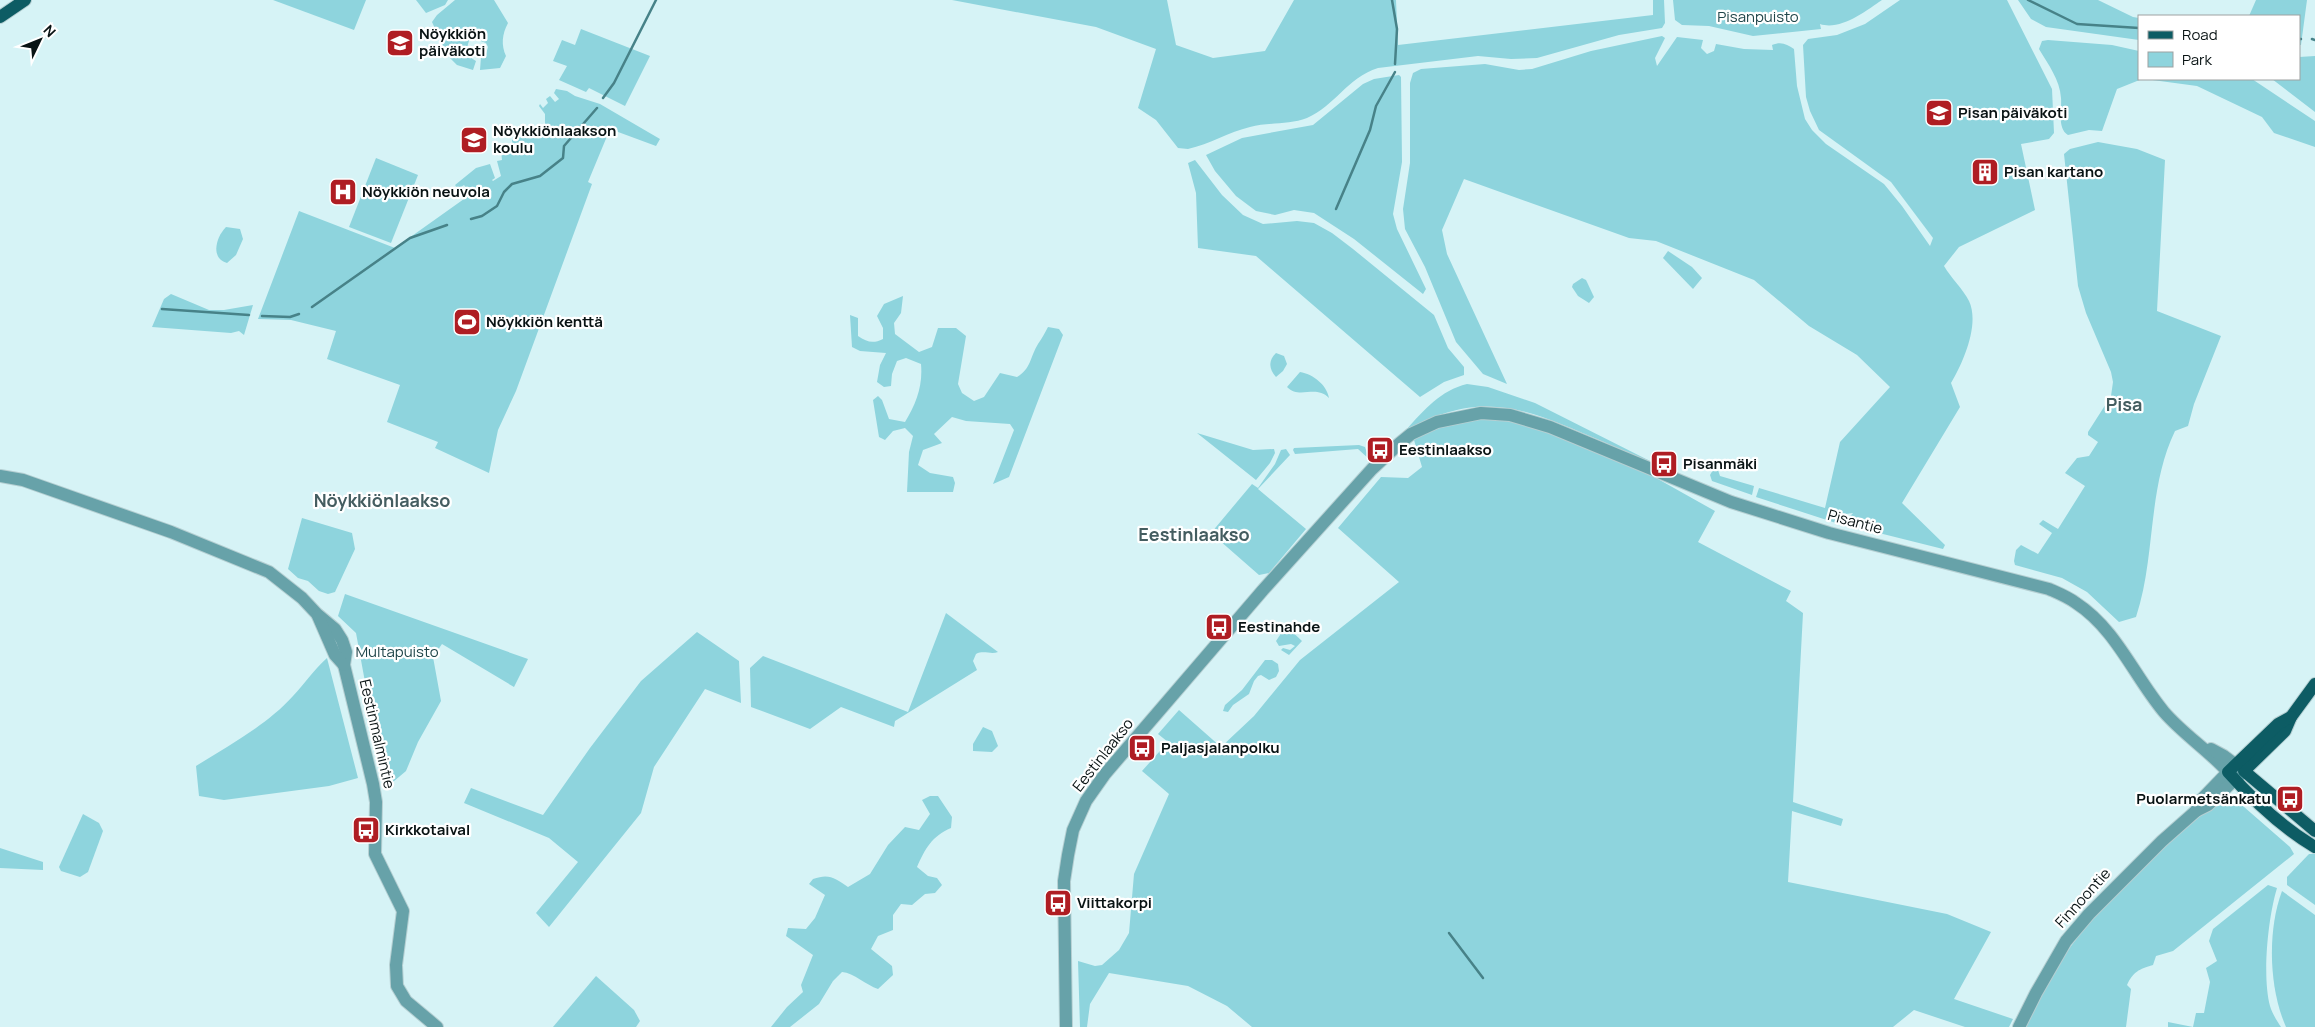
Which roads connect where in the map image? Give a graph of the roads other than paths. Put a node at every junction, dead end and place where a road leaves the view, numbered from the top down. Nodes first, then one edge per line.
1 (24, 0) edge
2 (0, 17) edge
3 (1450, 418) joint
4 (0, 476) edge
5 (2315, 684) edge
6 (2235, 772) junction
7 (2315, 831) edge
8 (2315, 847) edge
9 (437, 1027) edge
10 (1066, 1027) edge
11 (2019, 1027) edge

1 - 2 main road
3 - 6 street, Pisantie
3 - 10 street, Eestinlaakso
4 - 9 street, Eestinmalmintie
5 - 6 main road, Finnoontie
6 - 7 main road
6 - 8 main road
6 - 11 street, Finnoontie

